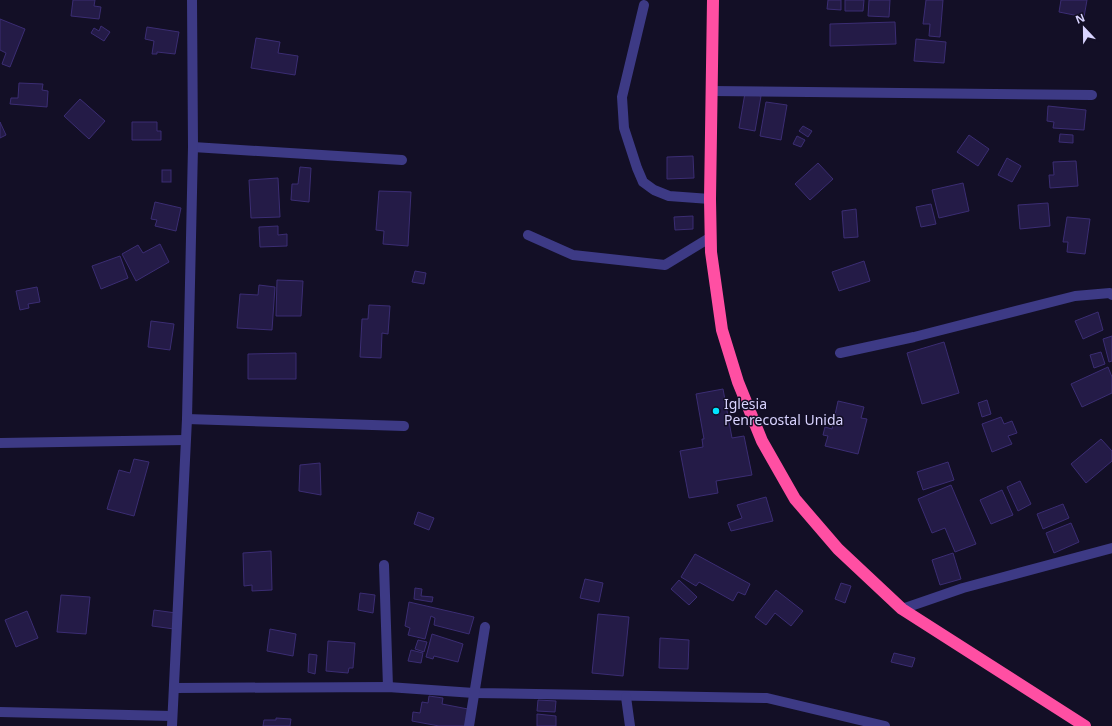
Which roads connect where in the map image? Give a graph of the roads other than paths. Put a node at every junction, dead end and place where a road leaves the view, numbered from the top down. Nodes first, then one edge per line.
1 (192, 0) edge
2 (713, 0) edge
3 (644, 5) dead end
4 (711, 91) junction
5 (1092, 95) dead end
6 (193, 147) junction
7 (402, 160) dead end
8 (710, 199) junction
9 (528, 234) dead end
10 (711, 237) junction
11 (1112, 295) edge
12 (840, 353) dead end
13 (187, 419) junction
14 (404, 426) dead end
15 (185, 440) junction
16 (0, 443) edge
17 (1112, 548) edge
18 (384, 565) dead end
19 (902, 609) junction
20 (484, 627) dead end
21 (175, 688) junction
22 (388, 688) junction
23 (474, 693) junction
24 (626, 697) junction
25 (0, 712) edge
26 (172, 721) edge
27 (469, 726) edge
28 (630, 726) edge
29 (885, 726) edge
30 (1085, 726) edge

1 - 6 street
2 - 4 highway
3 - 8 street
4 - 5 street
4 - 8 highway
6 - 7 street
6 - 13 street
8 - 10 highway
9 - 10 street
10 - 19 highway
11 - 12 street
13 - 14 street
13 - 15 street
15 - 16 street
15 - 21 street
17 - 19 street
18 - 22 street
19 - 30 highway
20 - 23 street
21 - 22 street
21 - 26 street
22 - 23 street
23 - 24 street
23 - 27 street
24 - 28 street
24 - 29 street
25 - 26 street

